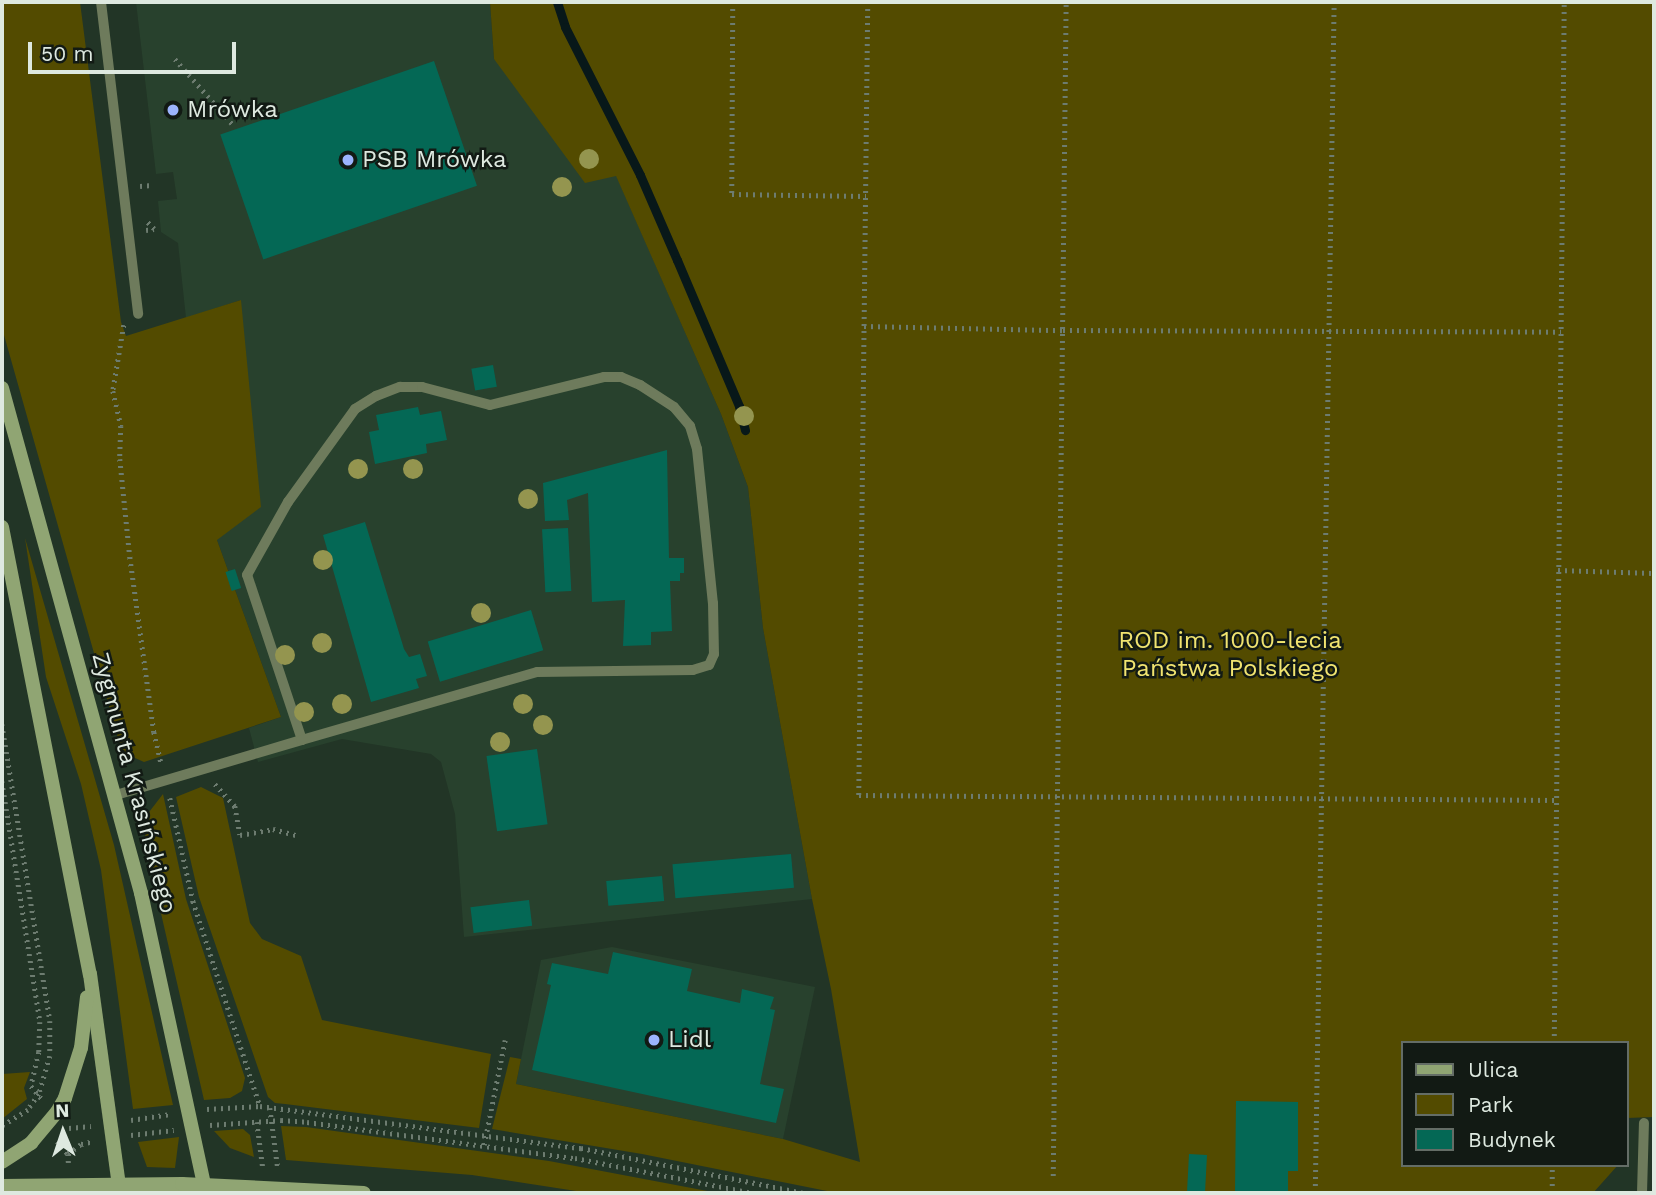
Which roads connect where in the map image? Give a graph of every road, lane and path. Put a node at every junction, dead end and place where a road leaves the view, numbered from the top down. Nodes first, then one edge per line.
1 (101, 2) edge
2 (733, 2) edge
3 (868, 2) edge
4 (1066, 2) edge
5 (1334, 2) edge
6 (1564, 2) edge
7 (175, 59) dead end
8 (234, 126) dead end
9 (152, 185) dead end
10 (139, 186) dead end
11 (866, 196) junction
12 (138, 314) joint
13 (864, 326) junction
14 (1329, 329) junction
15 (1063, 330) junction
16 (1560, 332) junction
17 (2, 388) edge
18 (2, 527) edge
19 (1558, 570) junction
20 (1653, 572) edge
21 (2, 724) edge
22 (302, 740) junction
23 (166, 779) junction
24 (2, 781) edge
25 (212, 782) dead end
26 (180, 791) dead end
27 (116, 795) junction
28 (169, 796) junction
29 (1059, 798) junction
30 (1322, 799) junction
31 (1556, 800) junction
32 (296, 835) dead end
33 (90, 974) junction
34 (505, 1040) dead end
35 (1554, 1041) edge
36 (39, 1094) junction
37 (260, 1106) junction
38 (270, 1108) junction
39 (190, 1112) junction
40 (55, 1115) junction
41 (272, 1121) junction
42 (257, 1122) junction
43 (1644, 1123) dead end
44 (2, 1126) edge
45 (193, 1128) junction
46 (72, 1129) junction
47 (112, 1131) junction
48 (485, 1135) junction
49 (484, 1145) junction
50 (68, 1154) dead end
51 (1649, 1158) edge
52 (2, 1162) edge
53 (1552, 1167) edge
54 (1053, 1176) dead end
55 (53, 1185) junction
56 (2, 1186) edge
57 (272, 1187) junction
58 (119, 1189) edge
59 (206, 1189) edge
60 (364, 1193) edge
61 (753, 1193) edge
62 (804, 1193) edge
63 (1315, 1193) edge
64 (1552, 1193) edge
65 (1642, 1193) edge

1 - 12 lane
2 - 11 path
3 - 11 path
4 - 15 path
5 - 14 path
6 - 16 path
7 - 8 path
9 - 10 path
11 - 13 path
12 - 23 path
13 - 15 path
13 - 29 path
14 - 15 path
14 - 16 path
14 - 30 path
15 - 29 path
16 - 19 path
17 - 27 street, Zygmunta Krasińskiego
18 - 33 street
19 - 20 path
19 - 31 path
21 - 36 path
22 - 22 lane
22 - 23 lane
23 - 27 lane
23 - 28 path
24 - 36 path
25 - 32 path
26 - 28 path
27 - 39 street, Zygmunta Krasińskiego
28 - 37 path
29 - 30 path
29 - 54 path
30 - 31 path
30 - 63 path
31 - 35 path
33 - 40 street
33 - 47 street
34 - 48 path
36 - 40 path
36 - 44 path
37 - 38 path
37 - 39 path
38 - 41 path
38 - 48 path
39 - 45 street, Zygmunta Krasińskiego
39 - 47 path
40 - 46 path
40 - 52 street
41 - 42 path
41 - 49 path
41 - 57 path
42 - 45 path
42 - 57 path
43 - 51 lane
45 - 47 path
45 - 59 street, Zygmunta Krasińskiego
46 - 47 path
46 - 55 path
47 - 50 path
47 - 58 street
48 - 49 path
48 - 62 path
49 - 61 path
51 - 65 lane
53 - 64 path
55 - 56 street
55 - 58 street
57 - 59 street
57 - 60 street
58 - 59 street

